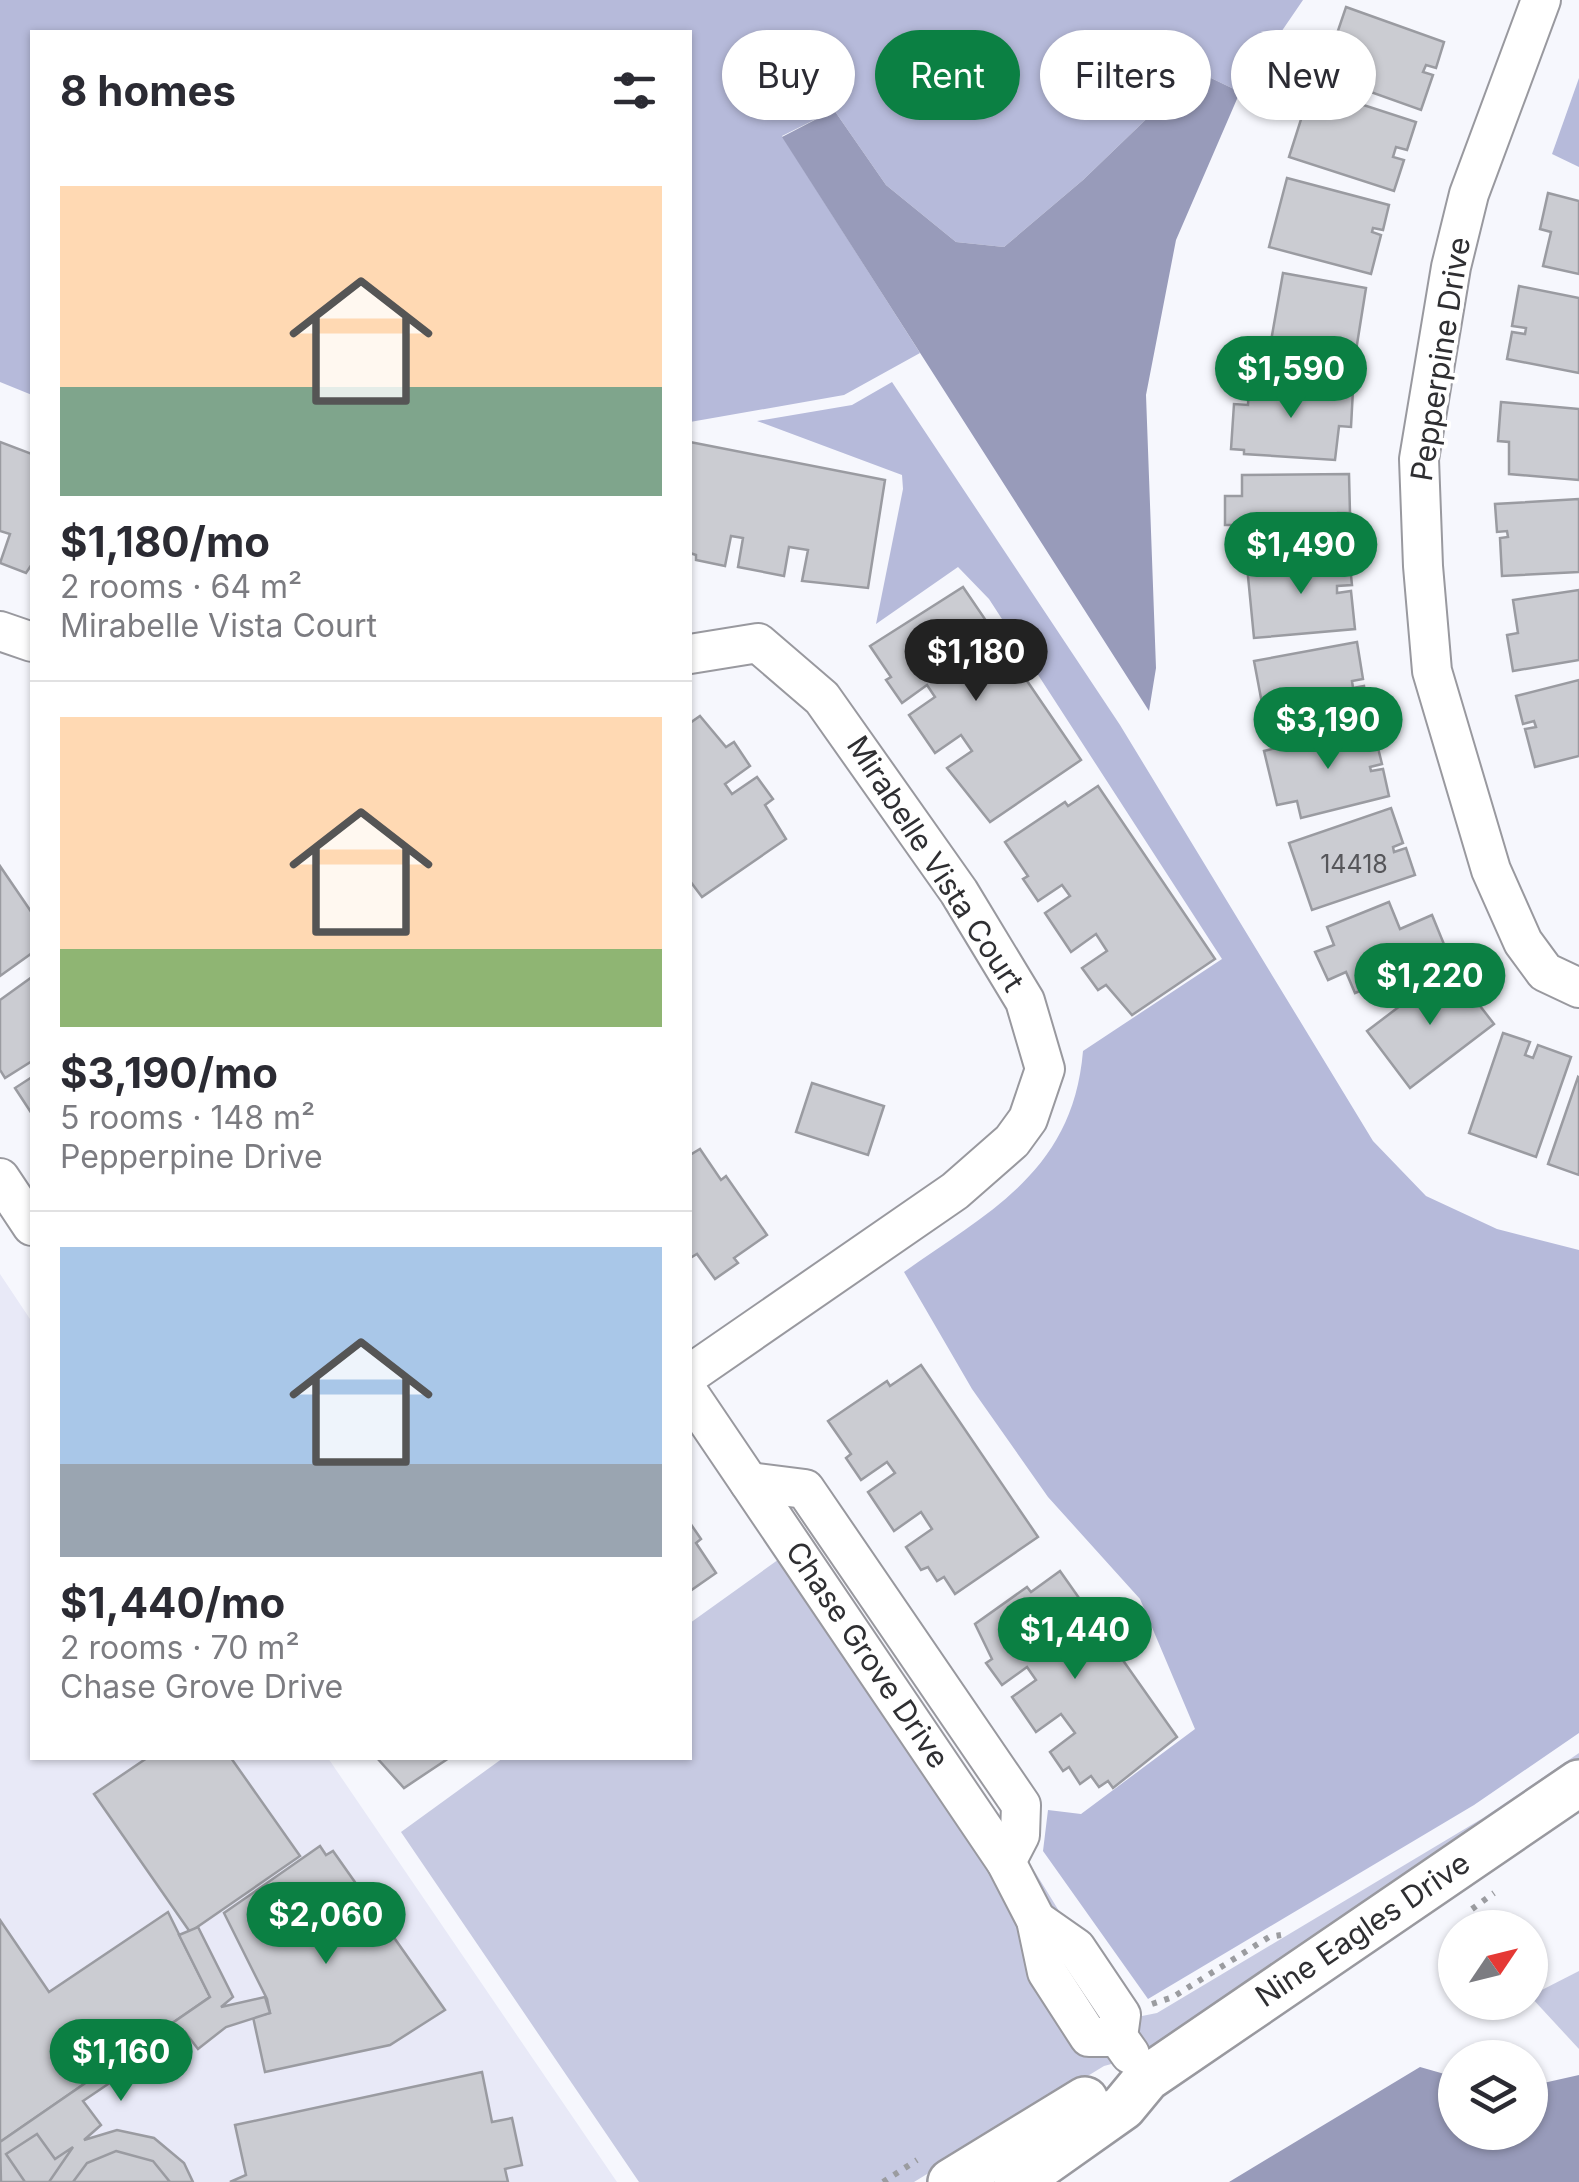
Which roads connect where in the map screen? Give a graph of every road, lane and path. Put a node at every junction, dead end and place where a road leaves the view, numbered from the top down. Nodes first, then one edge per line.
1 (1541, 0) edge
2 (0, 631) edge
3 (30, 641) edge
4 (692, 654) edge
5 (1579, 988) edge
6 (0, 1178) edge
7 (30, 1223) edge
8 (692, 1373) edge
9 (692, 1398) edge
10 (1579, 1783) edge
11 (1146, 2078) junction
12 (951, 2182) edge
13 (1017, 2182) edge

1 - 5 street, Pepperpine Drive
2 - 3 street
4 - 8 street, Mirabelle Vista Court
6 - 7 street
9 - 11 street
10 - 11 street, Nine Eagles Drive
11 - 12 street, Nine Eagles Drive
11 - 13 street, Nine Eagles Drive

